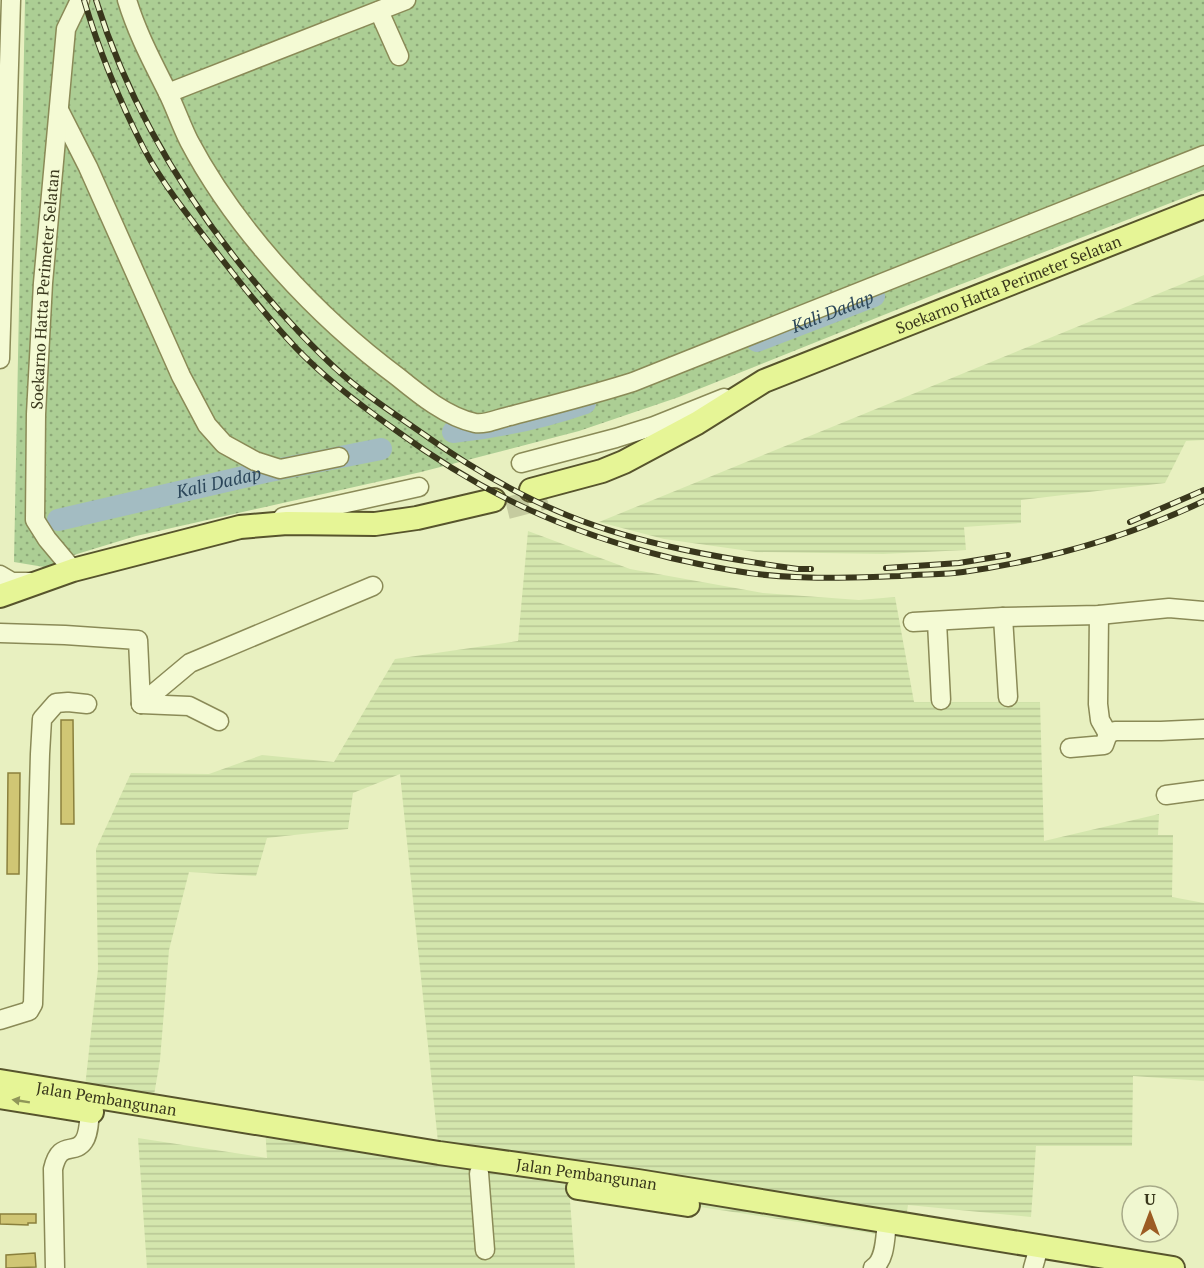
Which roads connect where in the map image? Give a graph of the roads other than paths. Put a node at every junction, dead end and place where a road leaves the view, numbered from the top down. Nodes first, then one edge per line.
1 (11, 0) edge
2 (80, 0) edge
3 (127, 0) edge
4 (406, 0) edge
5 (379, 11) junction
6 (399, 56) dead end
7 (168, 93) junction
8 (59, 110) junction
9 (1204, 155) edge
10 (1204, 207) edge
11 (0, 359) edge
12 (813, 361) junction
13 (764, 381) junction
14 (339, 457) dead end
15 (521, 462) dead end
16 (419, 487) dead end
17 (240, 527) junction
18 (206, 535) junction
19 (73, 570) junction
20 (4, 584) edge
21 (373, 586) dead end
22 (1204, 611) edge
23 (1099, 615) junction
24 (1003, 617) junction
25 (913, 622) dead end
26 (937, 622) junction
27 (0, 633) edge
28 (1008, 697) dead end
29 (940, 700) dead end
30 (87, 704) dead end
31 (141, 704) junction
32 (219, 721) dead end
33 (1204, 729) edge
34 (1108, 734) junction
35 (1070, 748) dead end
36 (1204, 790) edge
37 (1166, 795) dead end
38 (0, 1020) edge
39 (0, 1081) edge
40 (0, 1097) edge
41 (90, 1112) junction
42 (478, 1173) junction
43 (886, 1228) junction
44 (485, 1250) dead end
45 (1036, 1258) edge
46 (55, 1268) edge
47 (873, 1268) edge
48 (1096, 1268) edge
49 (1173, 1268) edge

1 - 11 street
2 - 8 street, Soekarno Hatta Perimeter Selatan
3 - 7 street
4 - 5 street
5 - 6 street
5 - 7 street
7 - 9 street
8 - 14 street
8 - 19 street, Soekarno Hatta Perimeter Selatan
10 - 12 main road, Soekarno Hatta Perimeter Selatan
12 - 13 main road, Soekarno Hatta Perimeter Selatan
12 - 13 main road, Soekarno Hatta Perimeter Selatan
13 - 15 street
16 - 17 street
17 - 18 main road
17 - 18 main road
18 - 19 main road
19 - 20 main road
21 - 31 street
22 - 23 street
23 - 24 street
23 - 34 street
24 - 26 street
24 - 28 street
25 - 26 street
26 - 29 street
27 - 31 street
30 - 38 street
31 - 32 street
33 - 34 street
34 - 35 street
36 - 37 street
39 - 43 main road, Jalan Pembangunan
41 -> 40 main road, Jalan Pembangunan
41 - 42 main road, Jalan Pembangunan
41 - 46 street
42 - 43 main road, Jalan Pembangunan
42 - 44 street
43 - 45 main road, Jalan Pembangunan
43 - 47 street
45 - 48 main road, Jalan Pembangunan
45 - 49 main road, Jalan Pembangunan

